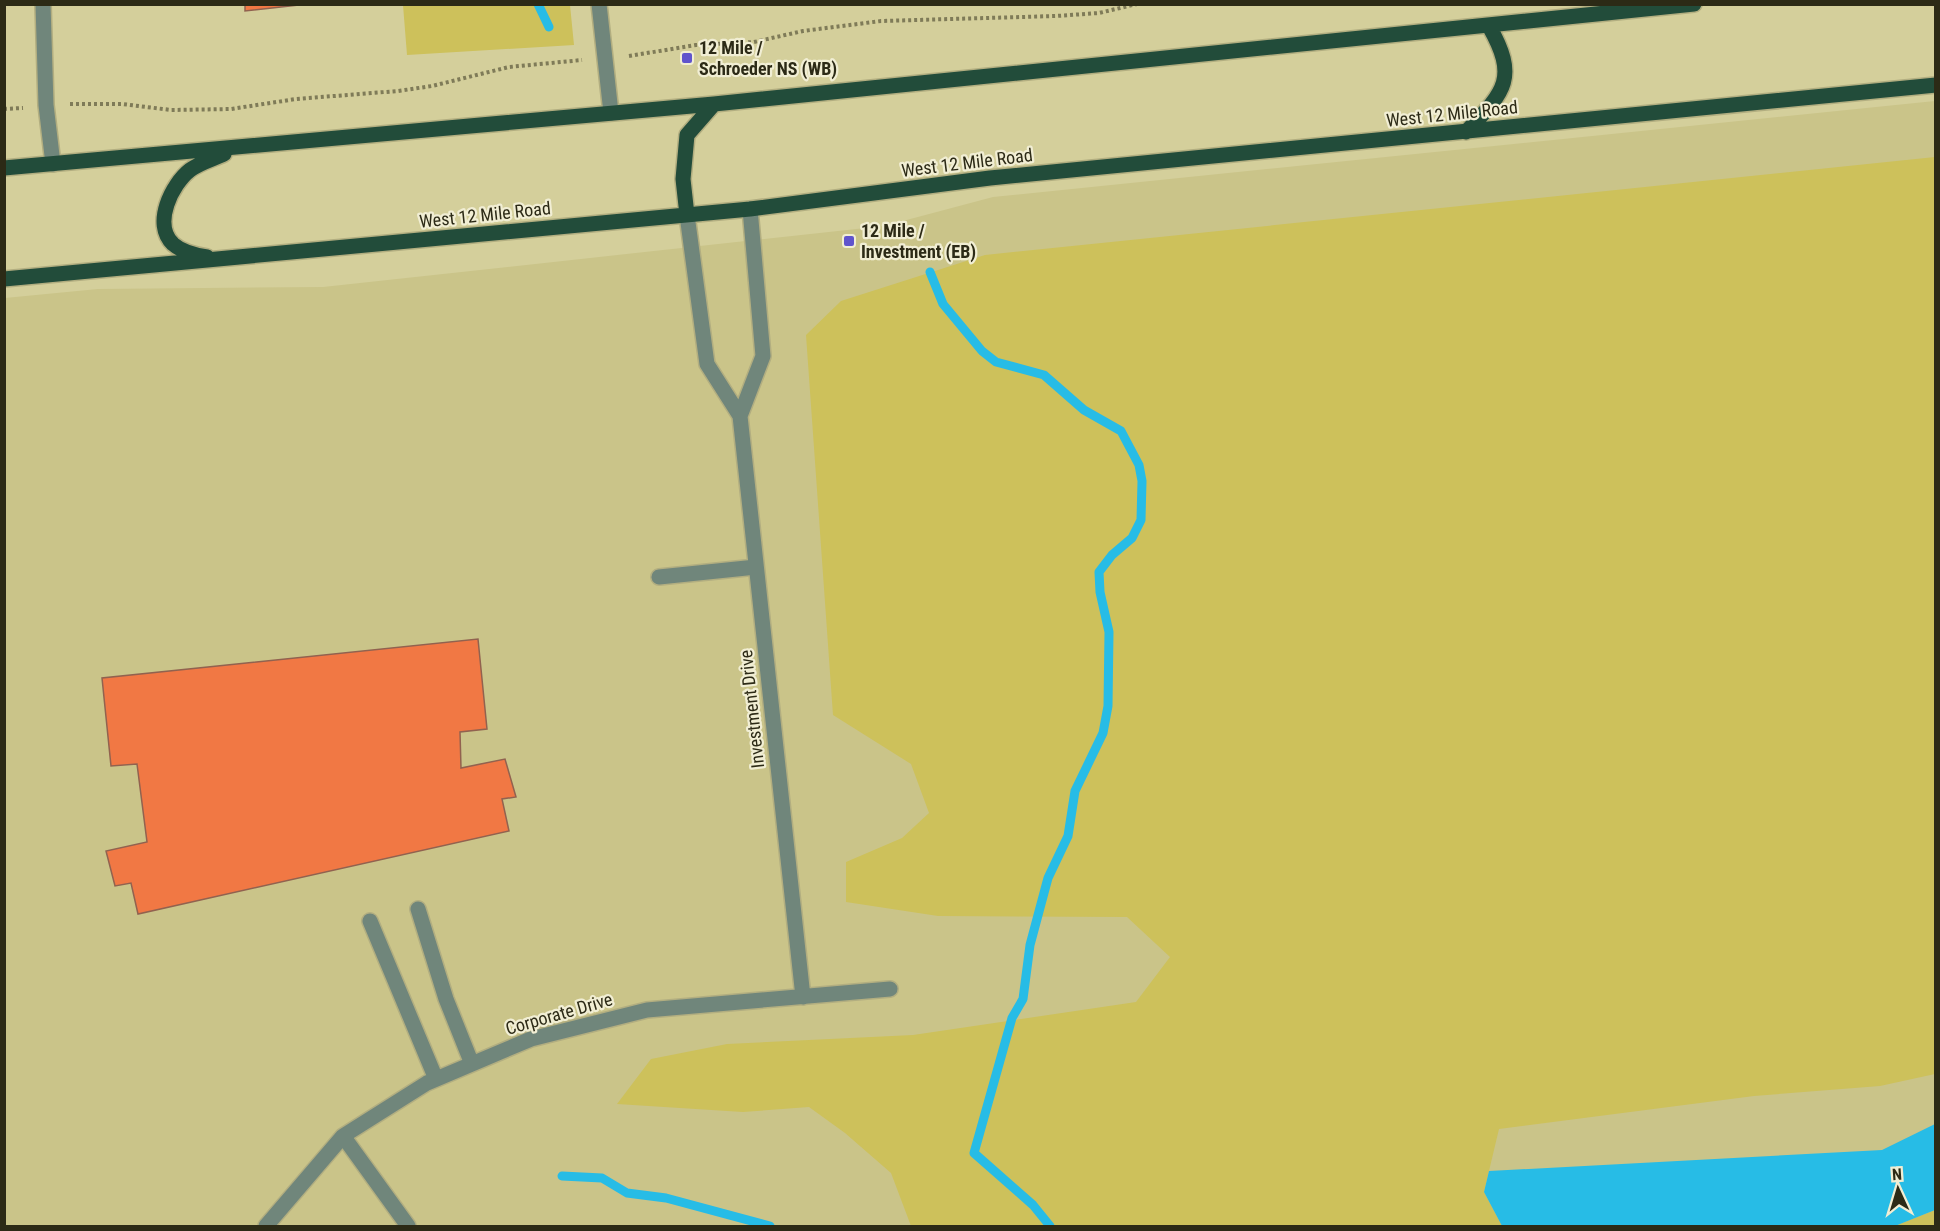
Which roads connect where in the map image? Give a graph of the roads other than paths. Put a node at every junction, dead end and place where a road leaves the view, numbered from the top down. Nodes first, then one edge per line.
1 (43, 4) edge
2 (599, 4) edge
3 (1694, 4) edge
4 (1490, 26) junction
5 (1935, 85) edge
6 (714, 104) junction
7 (611, 113) junction
8 (1466, 132) junction
9 (235, 149) junction
10 (53, 164) junction
11 (4, 168) edge
12 (750, 209) junction
13 (687, 215) junction
14 (223, 260) junction
15 (4, 279) edge
16 (740, 416) junction
17 (756, 567) junction
18 (659, 577) dead end
19 (418, 909) dead end
20 (370, 921) dead end
21 (890, 989) dead end
22 (803, 997) junction
23 (472, 1064) junction
24 (436, 1079) junction
25 (343, 1136) junction
26 (266, 1227) edge
27 (408, 1227) edge

1 - 10 street
2 - 7 street
3 - 4 main road
4 - 6 main road
4 - 8 main road
5 - 8 main road, West 12 Mile Road
6 - 7 main road
6 - 13 main road
7 - 9 main road
8 - 12 main road, West 12 Mile Road
9 - 10 main road
9 - 14 main road
10 - 11 main road
12 - 13 main road, West 12 Mile Road
12 - 16 street, Investment Drive
13 - 14 main road, West 12 Mile Road
13 - 16 street, Investment Drive
14 - 15 main road, West 12 Mile Road
16 - 17 street, Investment Drive
17 - 18 street
17 - 22 street, Investment Drive
19 - 23 street
20 - 24 street
21 - 22 street, Corporate Drive
22 - 23 street, Corporate Drive
23 - 24 street, Corporate Drive
24 - 25 street, Corporate Drive
25 - 26 street, Corporate Drive
25 - 27 street

